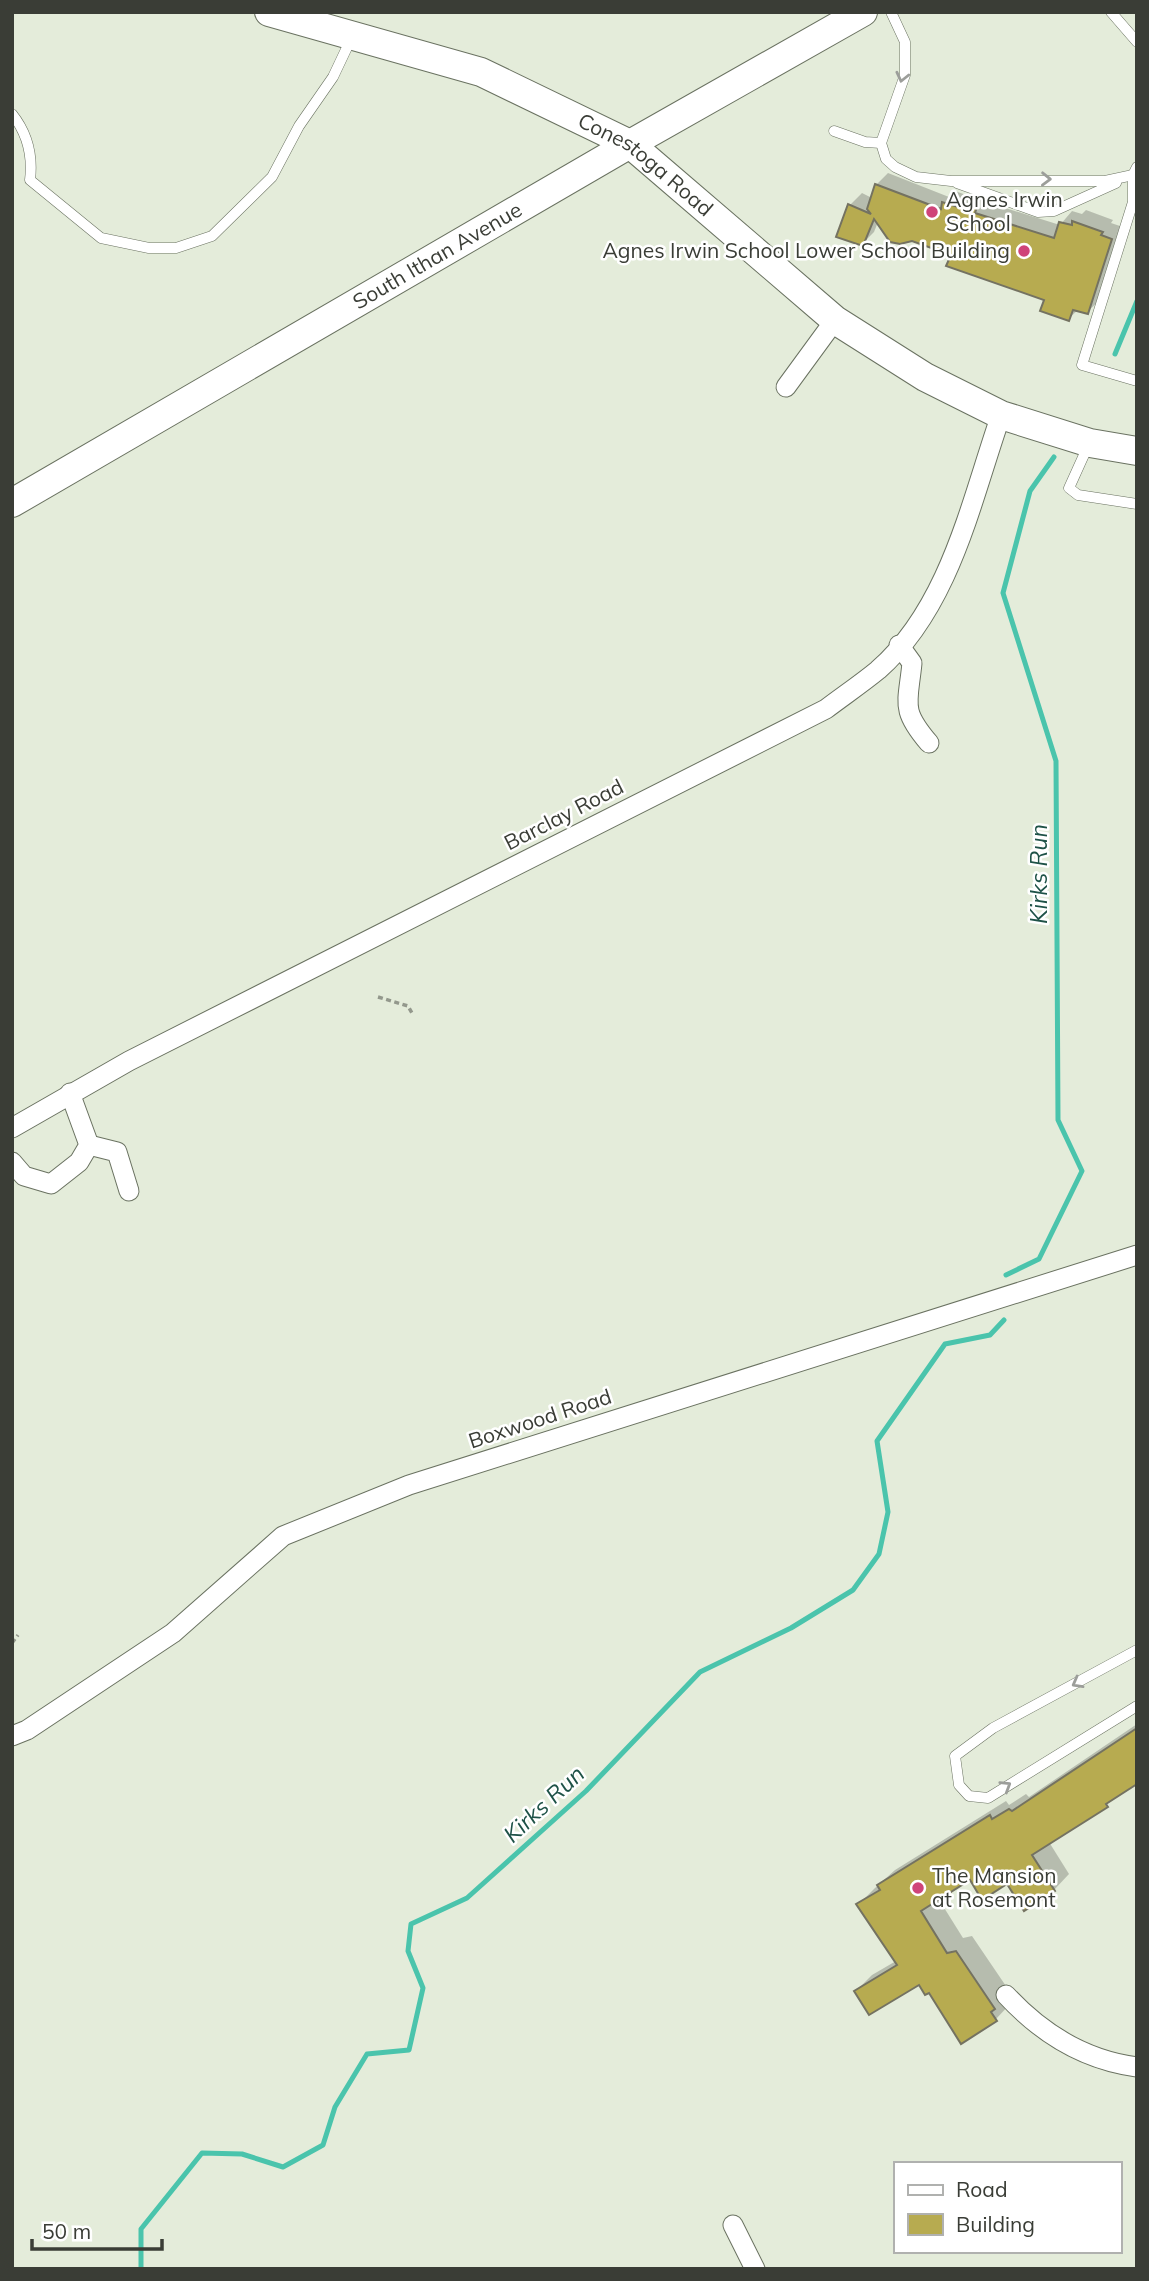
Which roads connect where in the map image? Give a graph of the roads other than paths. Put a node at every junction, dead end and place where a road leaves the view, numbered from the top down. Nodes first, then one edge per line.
1 (269, 12) edge
2 (863, 12) edge
3 (891, 12) edge
4 (1111, 12) edge
5 (353, 36) junction
6 (1137, 42) edge
7 (12, 114) edge
8 (834, 131) dead end
9 (881, 143) junction
10 (630, 144) junction
11 (1135, 171) edge
12 (951, 181) junction
13 (835, 320) junction
14 (1137, 381) edge
15 (786, 387) dead end
16 (1001, 415) junction
17 (1090, 443) junction
18 (1137, 451) edge
19 (12, 503) edge
20 (1137, 504) edge
21 (900, 645) junction
22 (929, 743) dead end
23 (70, 1093) junction
24 (12, 1128) edge
25 (89, 1145) junction
26 (12, 1162) edge
27 (129, 1191) dead end
28 (1137, 1255) edge
29 (1137, 1650) edge
30 (1137, 1706) edge
31 (12, 1736) edge
32 (1006, 1995) dead end
33 (1137, 2067) edge
34 (733, 2225) dead end
35 (755, 2269) edge

1 - 5 main road, Conestoga Road
2 - 10 main road, South Ithan Avenue
3 -> 9 lane
4 - 6 lane
5 - 7 lane
5 - 10 main road, Conestoga Road
8 - 9 lane
9 - 12 lane
10 - 13 main road, Conestoga Road
10 - 19 main road, South Ithan Avenue
12 -> 11 lane
11 - 12 lane
11 - 14 lane
13 - 15 street
13 - 16 main road, Conestoga Road
16 - 17 main road, Conestoga Road
16 - 21 street, Barclay Road
17 - 18 main road, Conestoga Road
17 - 20 lane
21 - 22 street
21 - 23 street, Barclay Road
23 - 24 street, Barclay Road
23 - 25 street
25 - 26 street
25 - 27 street
28 - 31 street, Boxwood Road
29 -> 30 lane
32 - 33 street
34 - 35 street

